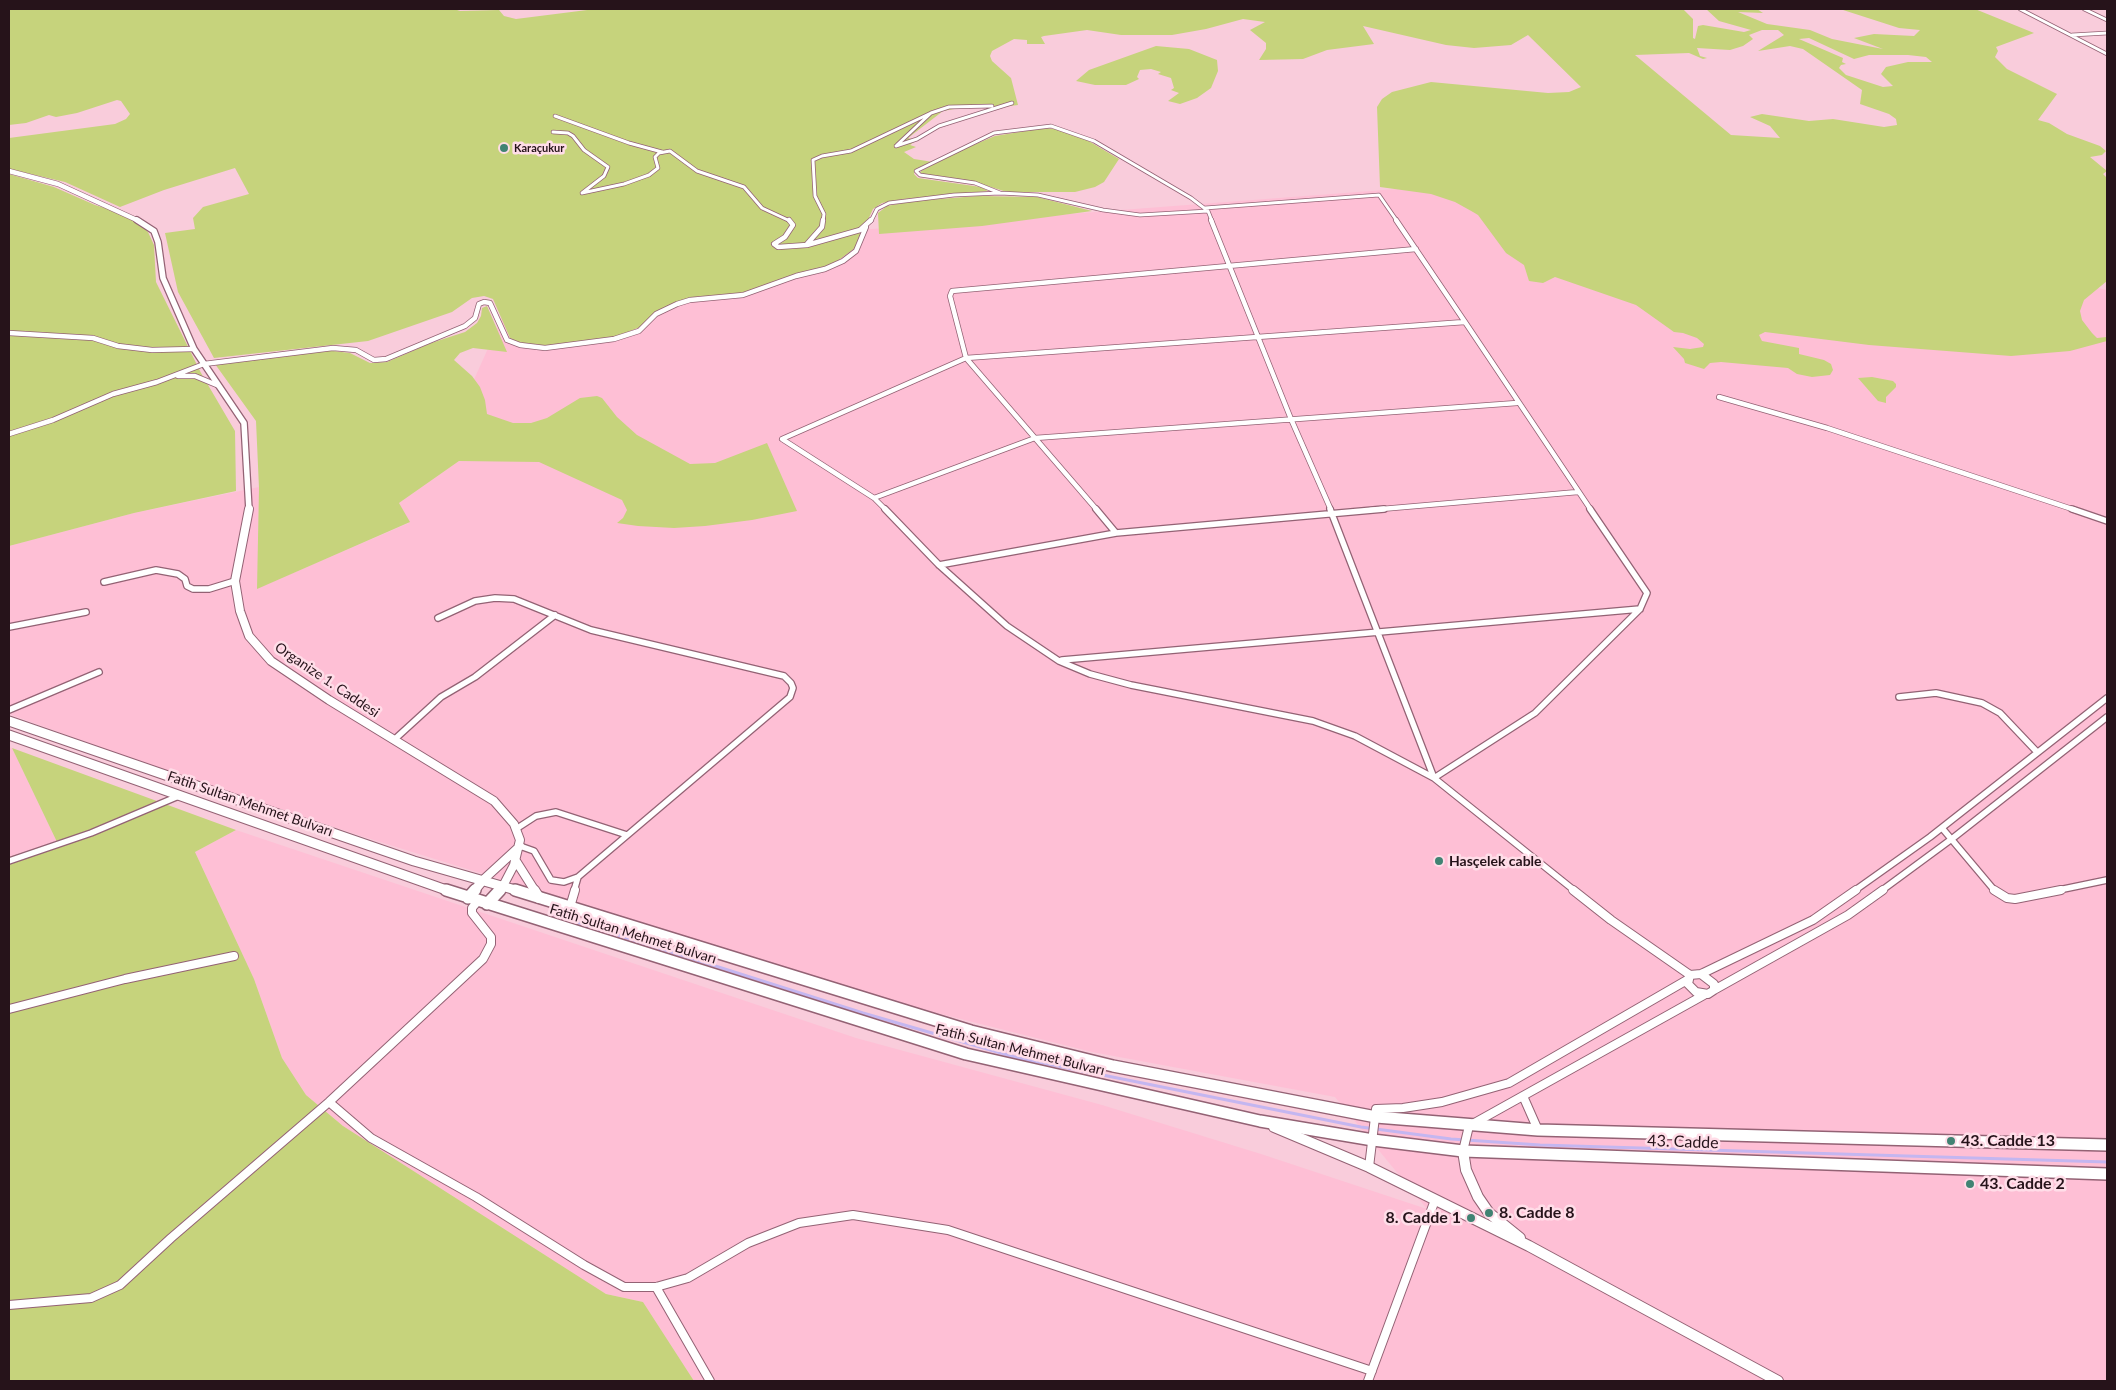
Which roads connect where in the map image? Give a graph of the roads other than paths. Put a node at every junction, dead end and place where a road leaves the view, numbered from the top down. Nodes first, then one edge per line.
1 (2020, 9) edge
2 (2084, 9) edge
3 (2107, 20) edge
4 (2107, 33) edge
5 (2070, 35) junction
6 (2107, 54) edge
7 (1012, 103) dead end
8 (997, 106) junction
9 (931, 113) junction
10 (556, 116) dead end
11 (553, 132) dead end
12 (662, 152) junction
13 (9, 171) edge
14 (1000, 193) junction
15 (1206, 210) junction
16 (866, 227) junction
17 (807, 245) junction
18 (1416, 249) junction
19 (1232, 266) junction
20 (1465, 322) junction
21 (9, 333) edge
22 (1259, 337) junction
23 (194, 349) junction
24 (966, 358) junction
25 (204, 364) junction
26 (172, 376) junction
27 (219, 386) junction
28 (1719, 398) dead end
29 (1517, 402) junction
30 (1291, 419) junction
31 (9, 434) edge
32 (1035, 438) junction
33 (1578, 492) junction
34 (874, 498) junction
35 (1333, 515) junction
36 (2107, 521) edge
37 (1116, 532) junction
38 (939, 565) junction
39 (235, 581) junction
40 (104, 582) dead end
41 (1640, 609) junction
42 (86, 612) dead end
43 (555, 615) junction
44 (438, 618) dead end
45 (9, 627) edge
46 (1377, 633) junction
47 (1059, 661) junction
48 (99, 672) dead end
49 (1899, 697) dead end
50 (2107, 698) edge
51 (9, 710) edge
52 (2107, 717) edge
53 (9, 721) edge
54 (9, 735) edge
55 (395, 739) junction
56 (2037, 752) junction
57 (1434, 778) junction
58 (181, 796) junction
59 (1942, 828) junction
60 (516, 829) junction
61 (627, 835) junction
62 (1953, 838) junction
63 (520, 846) junction
64 (9, 861) edge
65 (516, 861) junction
66 (578, 877) junction
67 (483, 880) junction
68 (2107, 880) edge
69 (503, 886) junction
70 (539, 898) junction
71 (478, 901) junction
72 (570, 907) junction
73 (234, 956) dead end
74 (1702, 974) junction
75 (1689, 978) junction
76 (1714, 990) junction
77 (1704, 995) junction
78 (9, 1009) edge
79 (1263, 1096) joint
80 (1523, 1096) junction
81 (329, 1102) junction
82 (1376, 1113) junction
83 (1260, 1121) junction
84 (1470, 1126) junction
85 (1538, 1130) junction
86 (1373, 1140) junction
87 (2107, 1145) edge
88 (1463, 1151) junction
89 (1369, 1167) junction
90 (2107, 1174) edge
91 (1435, 1200) junction
92 (1529, 1246) junction
93 (656, 1287) junction
94 (9, 1305) edge
95 (1372, 1371) junction
96 (710, 1381) edge
97 (1368, 1381) edge
98 (1778, 1381) edge

1 - 5 street
2 - 3 street
4 - 5 street
5 - 6 street
7 - 8 street
8 - 9 street
8 - 9 street
9 - 17 street
10 - 12 street
11 - 12 street
12 - 17 street
13 - 23 street, Organize 1. Caddesi
14 - 15 street
14 - 15 street
14 - 16 street
15 - 18 street
15 - 19 street
16 - 17 street
16 - 25 street
18 - 19 street
18 - 20 street
19 - 22 street
19 - 24 street
20 - 22 street
20 - 29 street
21 - 23 street
22 - 24 street
22 - 30 street
23 - 25 street, Organize 1. Caddesi
24 - 32 street
24 - 34 street
25 - 26 street
25 - 27 street, Organize 1. Caddesi
26 - 27 street
26 - 31 street
27 - 39 street, Organize 1. Caddesi
28 - 36 street
29 - 30 street
29 - 33 street
30 - 32 street
30 - 35 street
32 - 34 street
32 - 37 street
33 - 35 street
33 - 41 street
34 - 38 street
35 - 37 street
35 - 46 street
37 - 38 street
38 - 47 street
39 - 40 street
39 - 55 street, Organize 1. Caddesi
41 - 46 street
41 - 57 street
42 - 45 street
43 - 44 street
43 - 55 street
43 - 61 street
46 - 47 street
46 - 57 street
47 - 57 street
48 - 51 street
49 - 56 street
50 - 56 street
52 - 62 street
53 - 67 main road, Fatih Sultan Mehmet Bulvarı
54 - 58 main road, Fatih Sultan Mehmet Bulvarı
55 - 60 street, Organize 1. Caddesi
56 - 59 street
57 - 75 street
58 - 64 street
58 - 71 main road, Fatih Sultan Mehmet Bulvarı
59 - 62 street
59 - 74 street
60 - 61 street
60 - 63 street, Organize 1. Caddesi
61 - 66 street
62 - 68 street
62 - 76 street
63 - 65 street
63 - 66 street
63 - 67 street
65 - 69 street
65 - 70 street
66 - 72 street
67 - 69 main road, Fatih Sultan Mehmet Bulvarı
67 - 71 main road
69 - 70 main road, Fatih Sultan Mehmet Bulvarı
69 - 71 main road
70 - 72 main road, Fatih Sultan Mehmet Bulvarı
71 - 81 street
71 - 83 main road, Fatih Sultan Mehmet Bulvarı
72 - 79 main road, Fatih Sultan Mehmet Bulvarı
73 - 78 street
74 - 75 street
74 - 76 street
75 - 77 street
75 - 82 street
76 - 77 street
77 - 80 street
79 - 82 main road, 43. Cadde
80 - 84 street
80 - 85 street
81 - 93 street
81 - 94 street
82 - 84 main road, 43. Cadde
82 - 86 street
83 - 86 main road, 43. Cadde
83 - 89 street
84 - 85 main road, 43. Cadde
84 - 88 street
85 - 87 main road, 43. Cadde
86 - 88 main road, 43. Cadde
86 - 89 street
88 - 90 main road, 43. Cadde
88 - 92 street
89 - 91 street
91 - 92 street
91 - 95 street
92 - 98 street
93 - 95 street
93 - 96 street
95 - 97 street

